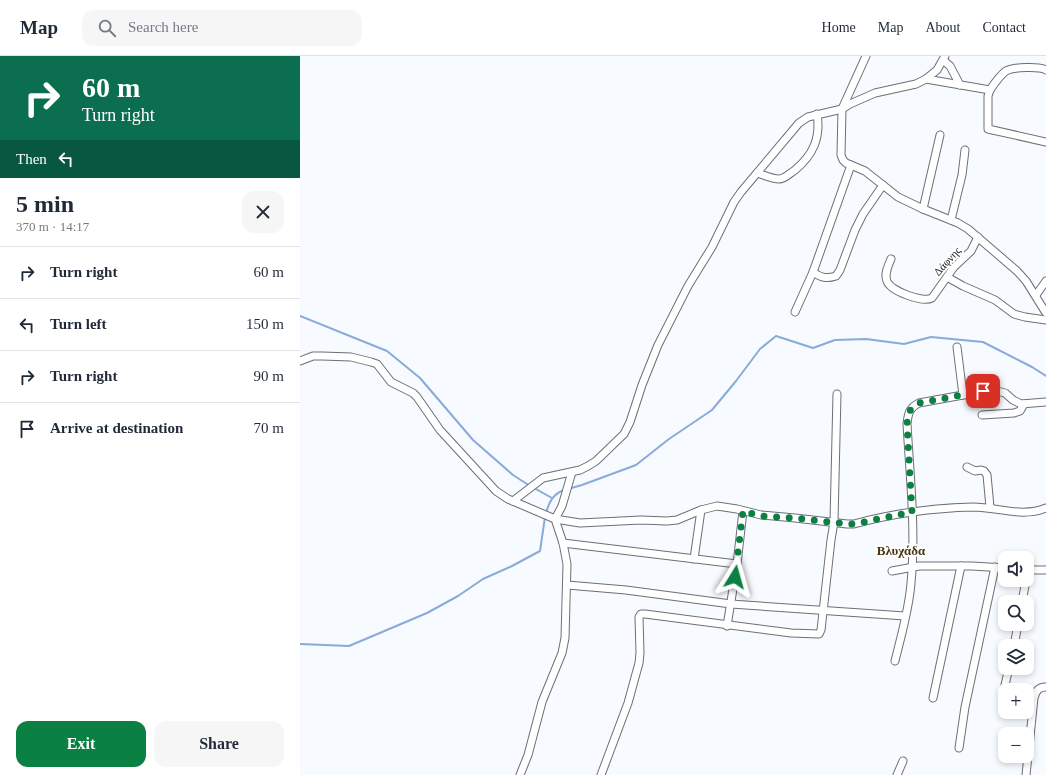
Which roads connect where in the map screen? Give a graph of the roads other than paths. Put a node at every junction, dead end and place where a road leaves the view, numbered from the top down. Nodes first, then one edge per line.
1 (866, 56) edge
2 (944, 58) edge
3 (1045, 68) edge
4 (926, 79) junction
5 (960, 84) junction
6 (990, 90) junction
7 (842, 109) junction
8 (817, 114) junction
9 (940, 135) dead end
10 (1046, 142) edge
11 (965, 150) dead end
12 (851, 165) junction
13 (757, 172) junction
14 (883, 185) junction
15 (923, 209) junction
16 (951, 220) junction
17 (978, 237) junction
18 (891, 260) dead end
19 (813, 272) junction
20 (947, 277) junction
21 (1046, 280) edge
22 (1036, 295) junction
23 (795, 312) dead end
24 (1046, 313) edge
25 (1046, 320) edge
26 (957, 347) dead end
27 (300, 361) edge
28 (837, 394) dead end
29 (963, 395) junction
30 (1046, 402) edge
31 (1024, 404) junction
32 (982, 415) dead end
33 (966, 467) dead end
34 (572, 472) junction
35 (514, 501) junction
36 (990, 507) junction
37 (1046, 508) edge
38 (701, 510) junction
39 (743, 511) junction
40 (912, 512) junction
41 (555, 519) junction
42 (834, 522) junction
43 (563, 543) junction
44 (694, 559) junction
45 (737, 564) junction
46 (912, 566) junction
47 (961, 566) junction
48 (995, 567) junction
49 (998, 567) edge
50 (1034, 570) edge
51 (1046, 570) edge
52 (892, 571) dead end
53 (567, 585) junction
54 (731, 604) junction
55 (824, 610) junction
56 (905, 616) junction
57 (727, 626) junction
58 (895, 661) dead end
59 (1046, 687) edge
60 (1034, 693) edge
61 (933, 698) dead end
62 (1029, 719) edge
63 (959, 748) dead end
64 (904, 761) dead end
65 (520, 775) edge
66 (601, 775) edge
67 (897, 775) edge
68 (1026, 775) edge

1 - 7 street
2 - 4 street
2 - 5 street
3 - 6 street
4 - 5 street
4 - 7 street
5 - 6 street
6 - 10 street
7 - 8 street
7 - 12 street
8 - 13 street
8 - 13 street
9 - 15 street
11 - 16 street
12 - 14 street
12 - 19 street
13 - 34 street
14 - 15 street
14 - 19 street
15 - 16 street
16 - 17 street
17 - 20 street, Δάφνης
17 - 22 street
18 - 20 street, Δάφνης
19 - 23 street
20 - 25 street
21 - 22 street
22 - 24 street
26 - 29 street
27 - 35 street
28 - 42 street
29 - 31 street
29 - 40 street
30 - 31 street
31 - 32 street
33 - 36 street
34 - 35 street
34 - 41 street
35 - 41 street
36 - 37 street
36 - 40 street
38 - 39 street
38 - 41 street
38 - 44 street
39 - 42 street
39 - 45 street
40 - 42 street
40 - 46 street
41 - 43 street
42 - 55 street
43 - 44 street
43 - 53 street
44 - 45 street
45 - 54 street
46 - 47 street
46 - 52 street
46 - 56 street
47 - 48 street
47 - 61 street
48 - 49 street
48 - 63 street
50 - 51 street
53 - 54 street
53 - 65 street
54 - 55 street
54 - 57 street
55 - 56 street
55 - 57 street
56 - 58 street
57 - 66 street
59 - 60 street
62 - 68 street
64 - 67 street

